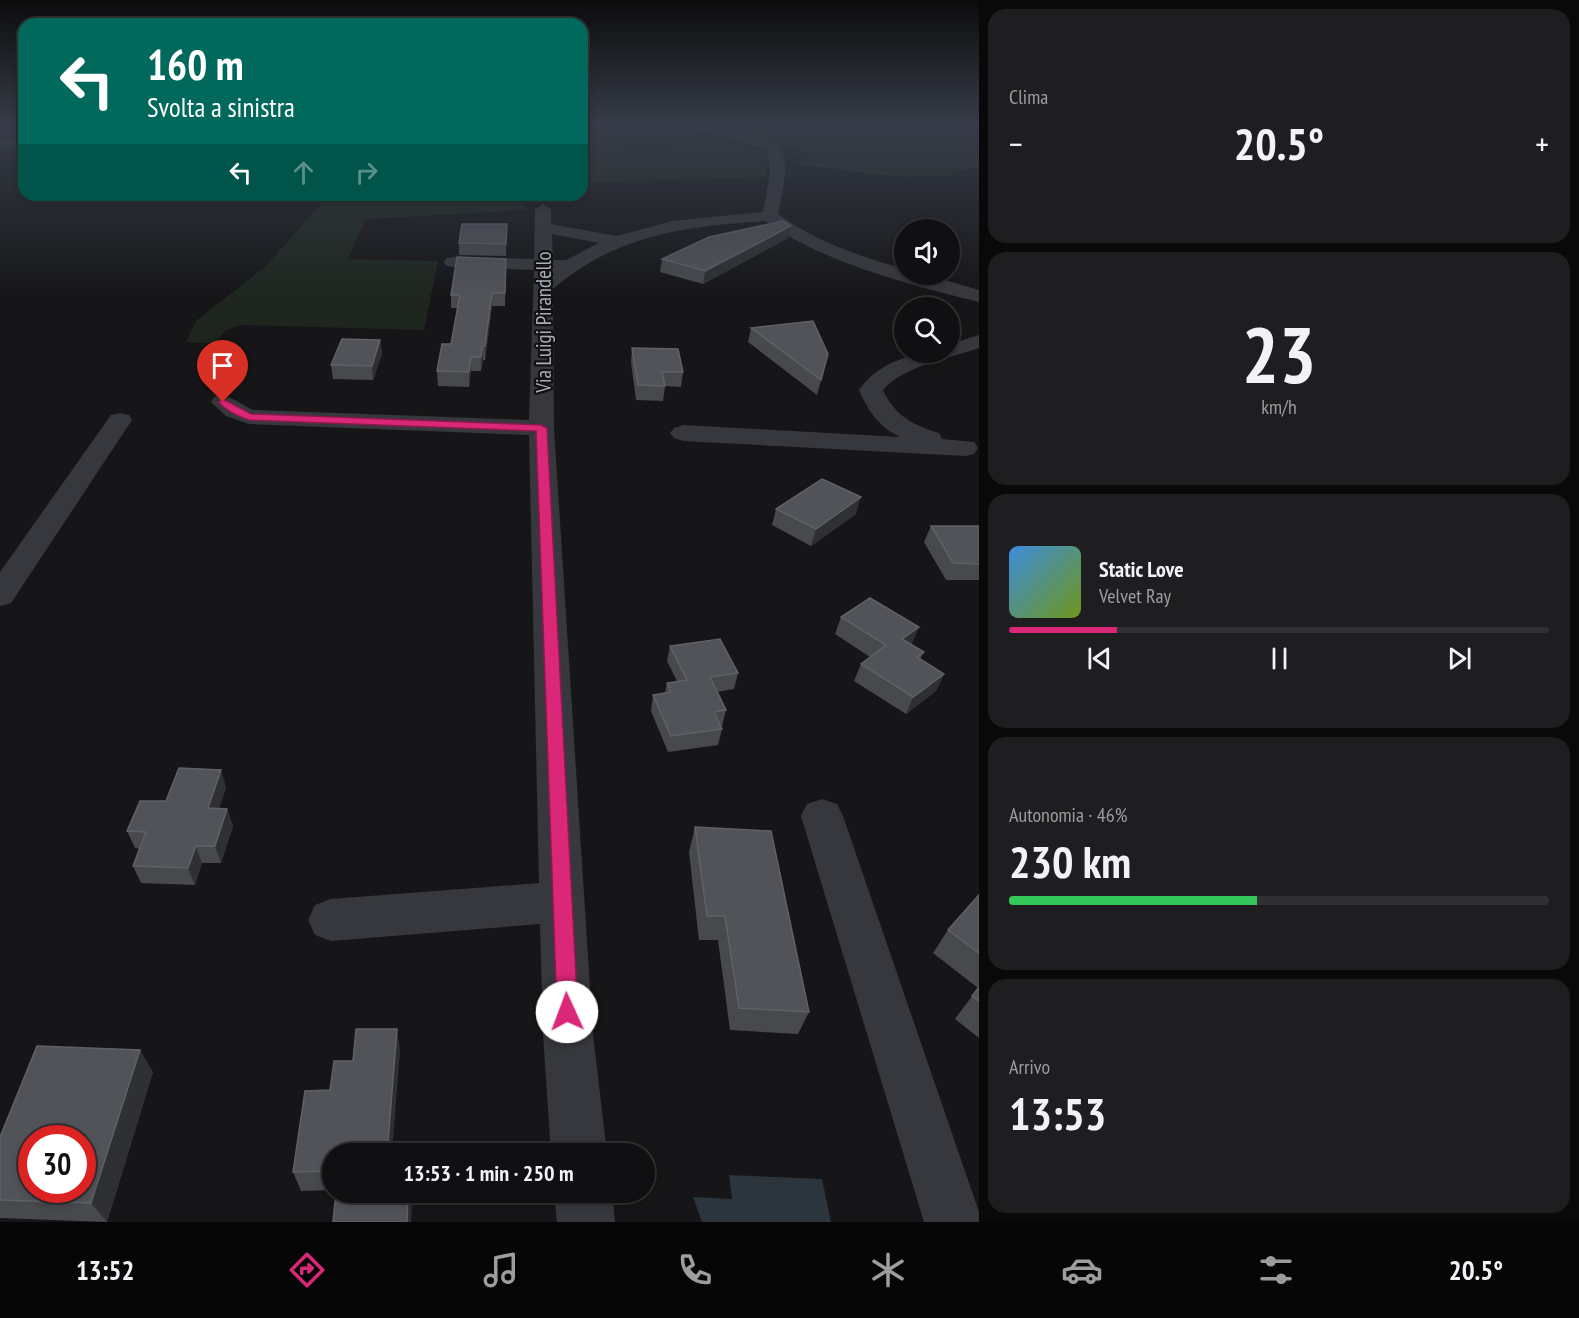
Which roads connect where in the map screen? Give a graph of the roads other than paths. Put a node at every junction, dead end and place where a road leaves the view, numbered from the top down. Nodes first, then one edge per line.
1 (776, 183) edge
2 (770, 216) junction
3 (617, 241) junction
4 (453, 262) dead end
5 (553, 272) junction
6 (979, 296) edge
7 (979, 340) edge
8 (960, 347) edge
9 (915, 363) edge
10 (223, 402) dead end
11 (120, 420) dead end
12 (541, 428) junction
13 (683, 433) dead end
14 (972, 448) edge
15 (0, 596) edge
16 (822, 816) dead end
17 (563, 902) junction
18 (331, 920) dead end
19 (578, 1143) edge
20 (584, 1203) edge
21 (586, 1222) edge
22 (953, 1222) edge

1 - 2 street
2 - 3 street
2 - 6 street
3 - 5 street
3 - 5 street, Via Luigi Pirandello
4 - 5 street
5 - 12 street, Via Luigi Pirandello
7 - 8 street
9 - 14 street
10 - 12 street
11 - 15 street
12 - 17 street, Via Luigi Pirandello
13 - 14 street
16 - 22 street
17 - 18 street
17 - 19 street, Via Luigi Pirandello
20 - 21 street

